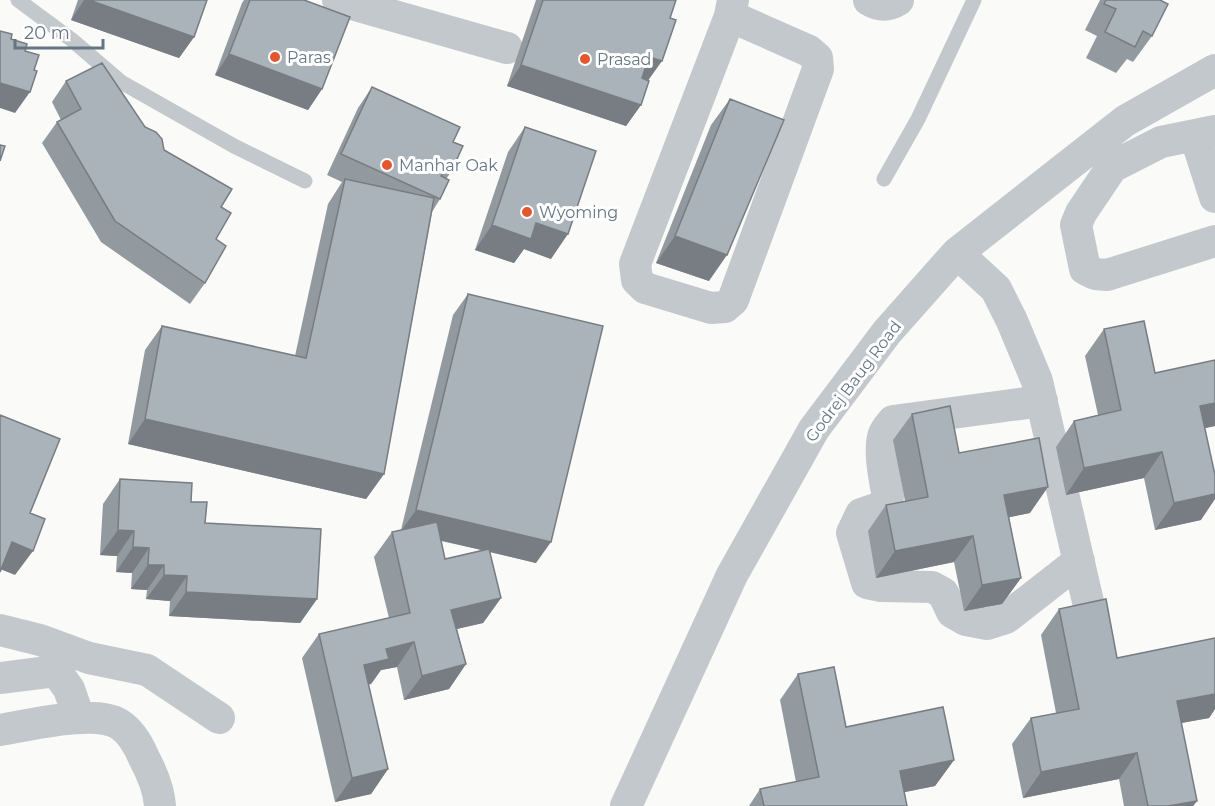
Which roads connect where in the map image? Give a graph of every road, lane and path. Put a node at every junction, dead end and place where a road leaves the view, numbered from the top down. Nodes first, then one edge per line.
1 (18, 0) edge
2 (338, 0) edge
3 (869, 0) edge
4 (898, 0) edge
5 (974, 0) edge
6 (731, 8) edge
7 (507, 48) dead end
8 (1213, 78) edge
9 (1205, 133) edge
10 (884, 179) dead end
11 (305, 182) dead end
12 (1215, 197) edge
13 (1215, 241) edge
14 (957, 253) junction
15 (1042, 400) junction
16 (1079, 561) junction
17 (0, 630) edge
18 (1102, 664) edge
19 (0, 678) edge
20 (79, 718) junction
21 (219, 718) dead end
22 (0, 730) edge
23 (160, 806) edge
24 (626, 806) edge

1 - 11 lane
2 - 7 street
3 - 4 street
5 - 10 lane
6 - 6 street
8 - 14 street, Godrej Baug Road
9 - 12 street
9 - 13 street
14 - 15 street
14 - 24 street, Godrej Baug Road
15 - 16 street
15 - 16 street
16 - 18 street
17 - 21 street
19 - 20 street
20 - 22 street
20 - 23 street

